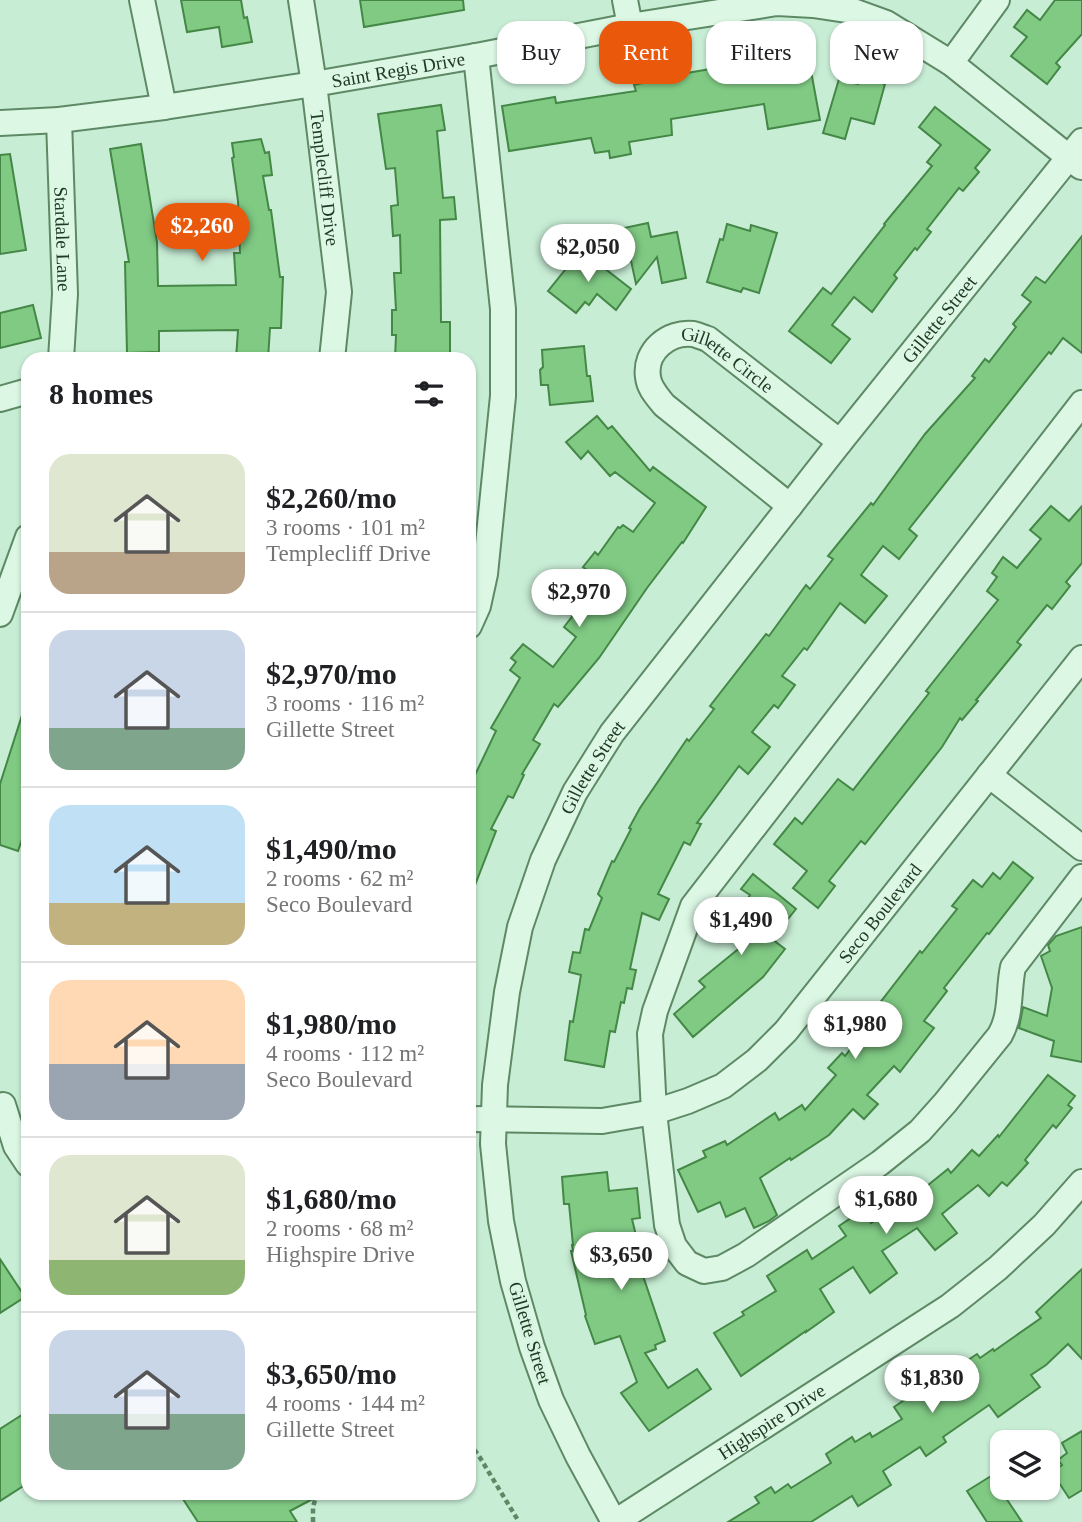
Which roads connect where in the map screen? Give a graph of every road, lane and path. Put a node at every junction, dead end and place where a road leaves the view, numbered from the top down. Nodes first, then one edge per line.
1 (142, 0) edge
2 (301, 0) edge
3 (625, 0) edge
4 (997, 0) edge
5 (629, 21) edge
6 (662, 21) edge
7 (599, 32) edge
8 (476, 56) junction
9 (951, 63) junction
10 (314, 84) junction
11 (157, 107) junction
12 (59, 120) junction
13 (0, 123) edge
14 (1078, 155) edge
15 (61, 352) edge
16 (333, 352) edge
17 (21, 393) edge
18 (0, 399) edge
19 (1082, 403) edge
20 (840, 442) junction
21 (790, 506) junction
22 (21, 556) edge
23 (476, 610) edge
24 (0, 614) edge
25 (1082, 658) edge
26 (989, 775) junction
27 (1082, 848) edge
28 (1082, 877) edge
29 (2, 1105) edge
30 (21, 1105) edge
31 (654, 1112) junction
32 (481, 1120) edge
33 (21, 1154) edge
34 (1082, 1182) edge
35 (476, 1452) edge
36 (315, 1500) edge
37 (313, 1522) edge
38 (519, 1522) edge
39 (615, 1522) edge

1 - 11 street
2 - 10 street, Templecliff Drive
3 - 5 street
4 - 9 street
6 - 9 street, Saint Regis Drive
7 - 8 street, Saint Regis Drive
8 - 10 street, Saint Regis Drive
8 - 23 street
9 - 14 street, Saint Regis Drive
10 - 11 street, Saint Regis Drive
10 - 16 street, Templecliff Drive
11 - 12 street, Saint Regis Drive
12 - 13 street, Saint Regis Drive
12 - 15 street, Stardale Lane
14 - 20 street, Gillette Street
17 - 18 street
19 - 31 street
20 - 21 street, Gillette Street
20 - 21 street, Gillette Circle
21 - 32 street, Gillette Street
22 - 24 street
25 - 26 street, Seco Boulevard
26 - 27 street
26 - 31 street, Seco Boulevard
28 - 31 street
29 - 30 street
29 - 33 street
31 - 32 street, Seco Boulevard
32 - 39 street, Gillette Street
34 - 39 street, Highspire Drive
35 - 38 path
36 - 37 path

